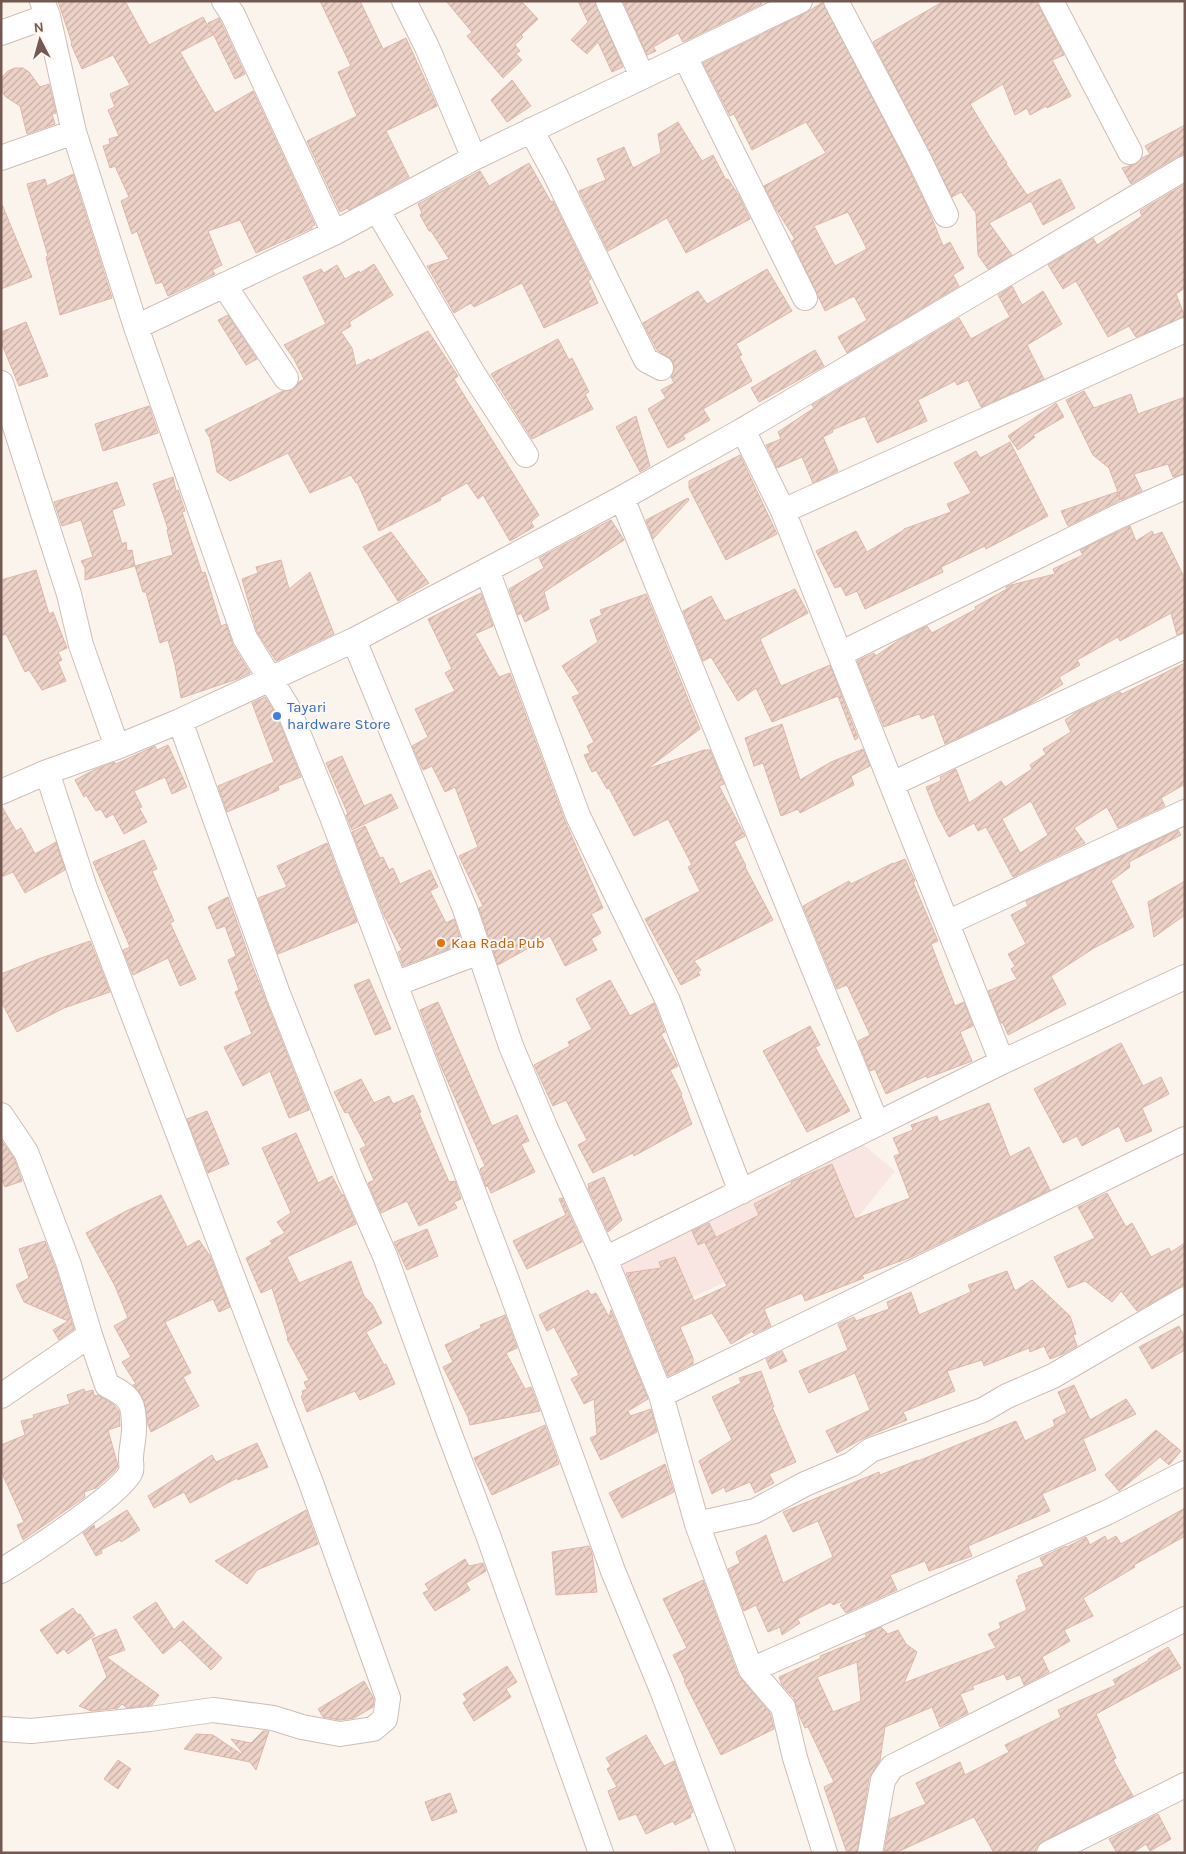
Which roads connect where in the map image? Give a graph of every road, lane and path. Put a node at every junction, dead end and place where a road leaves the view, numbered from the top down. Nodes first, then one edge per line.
1 (224, 1) edge
2 (404, 1) edge
3 (608, 1) edge
4 (800, 1) edge
5 (836, 1) edge
6 (1051, 1) edge
7 (45, 9) edge
8 (1, 33) edge
9 (685, 57) junction
10 (642, 76) junction
11 (531, 130) junction
12 (74, 132) junction
13 (1130, 152) dead end
14 (1, 158) edge
15 (474, 158) junction
16 (1185, 168) edge
17 (377, 210) junction
18 (946, 215) dead end
19 (334, 233) junction
20 (224, 285) junction
21 (805, 298) dead end
22 (136, 327) junction
23 (1185, 330) edge
24 (661, 368) dead end
25 (286, 378) dead end
26 (1, 383) edge
27 (743, 430) junction
28 (526, 455) dead end
29 (1185, 487) edge
30 (622, 498) junction
31 (783, 511) junction
32 (487, 570) junction
33 (354, 640) junction
34 (1185, 646) edge
35 (840, 654) junction
36 (271, 678) junction
37 (180, 721) junction
38 (117, 747) junction
39 (47, 772) junction
40 (892, 784) junction
41 (1, 792) edge
42 (1185, 812) edge
43 (948, 923) junction
44 (479, 952) junction
45 (1185, 977) edge
46 (395, 984) junction
47 (1002, 1062) junction
48 (1, 1115) edge
49 (876, 1124) junction
50 (1185, 1140) edge
51 (741, 1192) junction
52 (605, 1258) junction
53 (1185, 1299) edge
54 (90, 1335) junction
55 (661, 1395) junction
56 (1, 1396) edge
57 (1185, 1474) edge
58 (697, 1524) junction
59 (1, 1571) edge
60 (1185, 1619) edge
61 (751, 1670) junction
62 (1, 1729) edge
63 (1185, 1785) edge
64 (601, 1853) edge
65 (723, 1853) edge
66 (825, 1853) edge
67 (870, 1853) edge
68 (1049, 1853) edge

1 - 19 street
2 - 15 street
3 - 10 street
4 - 9 street
5 - 18 street
6 - 13 street
7 - 8 street
7 - 12 street
9 - 10 street
9 - 21 street
10 - 11 street
11 - 15 street
11 - 24 street
12 - 14 street
12 - 22 street
15 - 17 street
16 - 27 street
17 - 19 street
17 - 28 street
19 - 20 street
20 - 22 street
20 - 25 street
22 - 36 street
23 - 31 street
26 - 38 street
27 - 30 street
27 - 31 street
29 - 35 street
30 - 32 street
30 - 49 street
31 - 35 street
32 - 33 street
32 - 51 street
33 - 36 street
33 - 44 street
34 - 40 street
35 - 40 street
36 - 37 street
36 - 46 street
37 - 38 street
37 - 64 street
38 - 39 street
39 - 41 street
39 - 62 street
40 - 43 street
42 - 43 street
43 - 47 street
44 - 46 street
44 - 52 street
45 - 47 street
46 - 65 street
47 - 49 street
48 - 54 street
49 - 51 street
50 - 55 street
51 - 52 street
52 - 55 street
53 - 58 street
54 - 56 street
54 - 59 street
55 - 58 street
57 - 61 street
58 - 61 street
60 - 67 street
61 - 66 street
63 - 68 street

